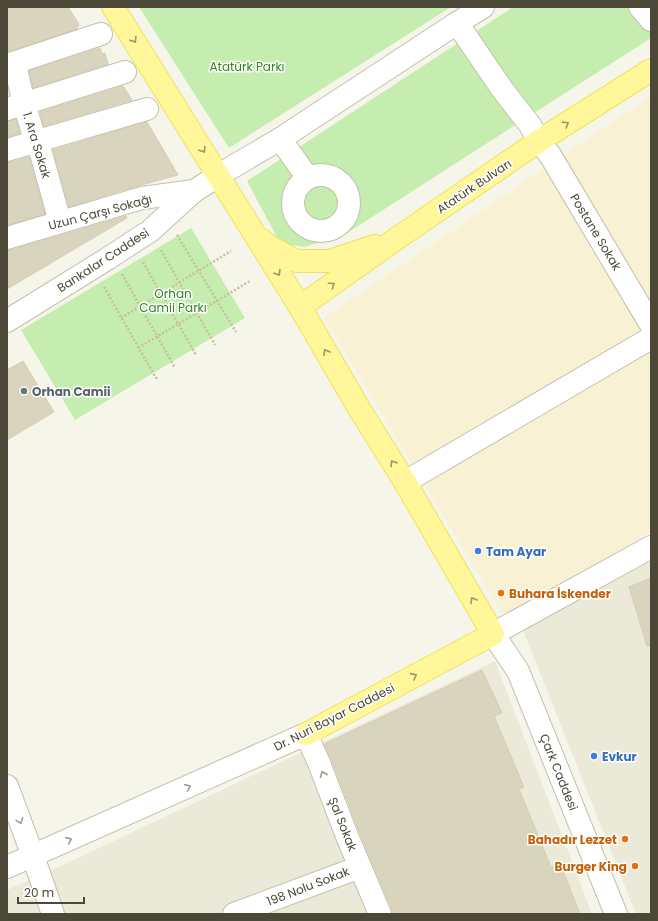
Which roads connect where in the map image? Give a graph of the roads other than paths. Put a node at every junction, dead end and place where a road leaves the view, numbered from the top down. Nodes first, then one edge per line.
1 (113, 7) edge
2 (483, 7) edge
3 (640, 7) edge
4 (651, 20) edge
5 (457, 23) junction
6 (101, 34) dead end
7 (11, 67) edge
8 (651, 70) edge
9 (125, 72) dead end
10 (16, 106) edge
11 (147, 109) dead end
12 (280, 139) junction
13 (37, 141) junction
14 (539, 141) junction
15 (7, 150) edge
16 (218, 176) junction
17 (308, 178) dead end
18 (194, 191) junction
19 (60, 222) junction
20 (255, 236) junction
21 (7, 238) edge
22 (396, 239) junction
23 (300, 307) junction
24 (7, 322) edge
25 (651, 325) edge
26 (651, 338) edge
27 (405, 482) junction
28 (651, 547) edge
29 (493, 634) junction
30 (306, 734) junction
31 (7, 786) edge
32 (34, 856) junction
33 (7, 867) edge
34 (360, 867) junction
35 (52, 914) edge
36 (234, 914) edge
37 (380, 914) edge
38 (616, 914) edge

1 -> 16 main road
2 - 5 street
3 - 4 street
5 - 12 street
5 - 14 street, Postane Sokak
6 - 7 street
7 - 10 street, 1. Ara Sokak
14 -> 8 main road, Atatürk Bulvarı
9 - 10 street
10 - 13 street, 1. Ara Sokak
11 - 13 street
12 - 16 street
12 - 17 street
13 - 15 street
13 - 19 street, 1. Ara Sokak
14 - 22 main road, Atatürk Bulvarı
14 - 25 street, Postane Sokak
16 - 18 street
16 - 20 main road
18 - 19 street, Uzun Çarşı Sokağı
18 - 24 street, Bankalar Caddesi
19 - 21 street, Uzun Çarşı Sokağı
20 - 22 main road
20 -> 23 main road
23 -> 22 main road, Atatürk Bulvarı
27 -> 23 main road
26 - 27 street
29 -> 27 main road
28 - 29 street, Dr. Nuri Bayar Caddesi
30 -> 29 main road, Dr. Nuri Bayar Caddesi
29 - 38 street, Çark Caddesi
32 -> 30 street, Dr. Nuri Bayar Caddesi
34 -> 30 street, Şal Sokak
31 -> 32 street
32 - 33 street, Dr. Nuri Bayar Caddesi
32 - 35 street
34 - 36 street, 198 Nolu Sokak
34 - 37 street, Şal Sokak

